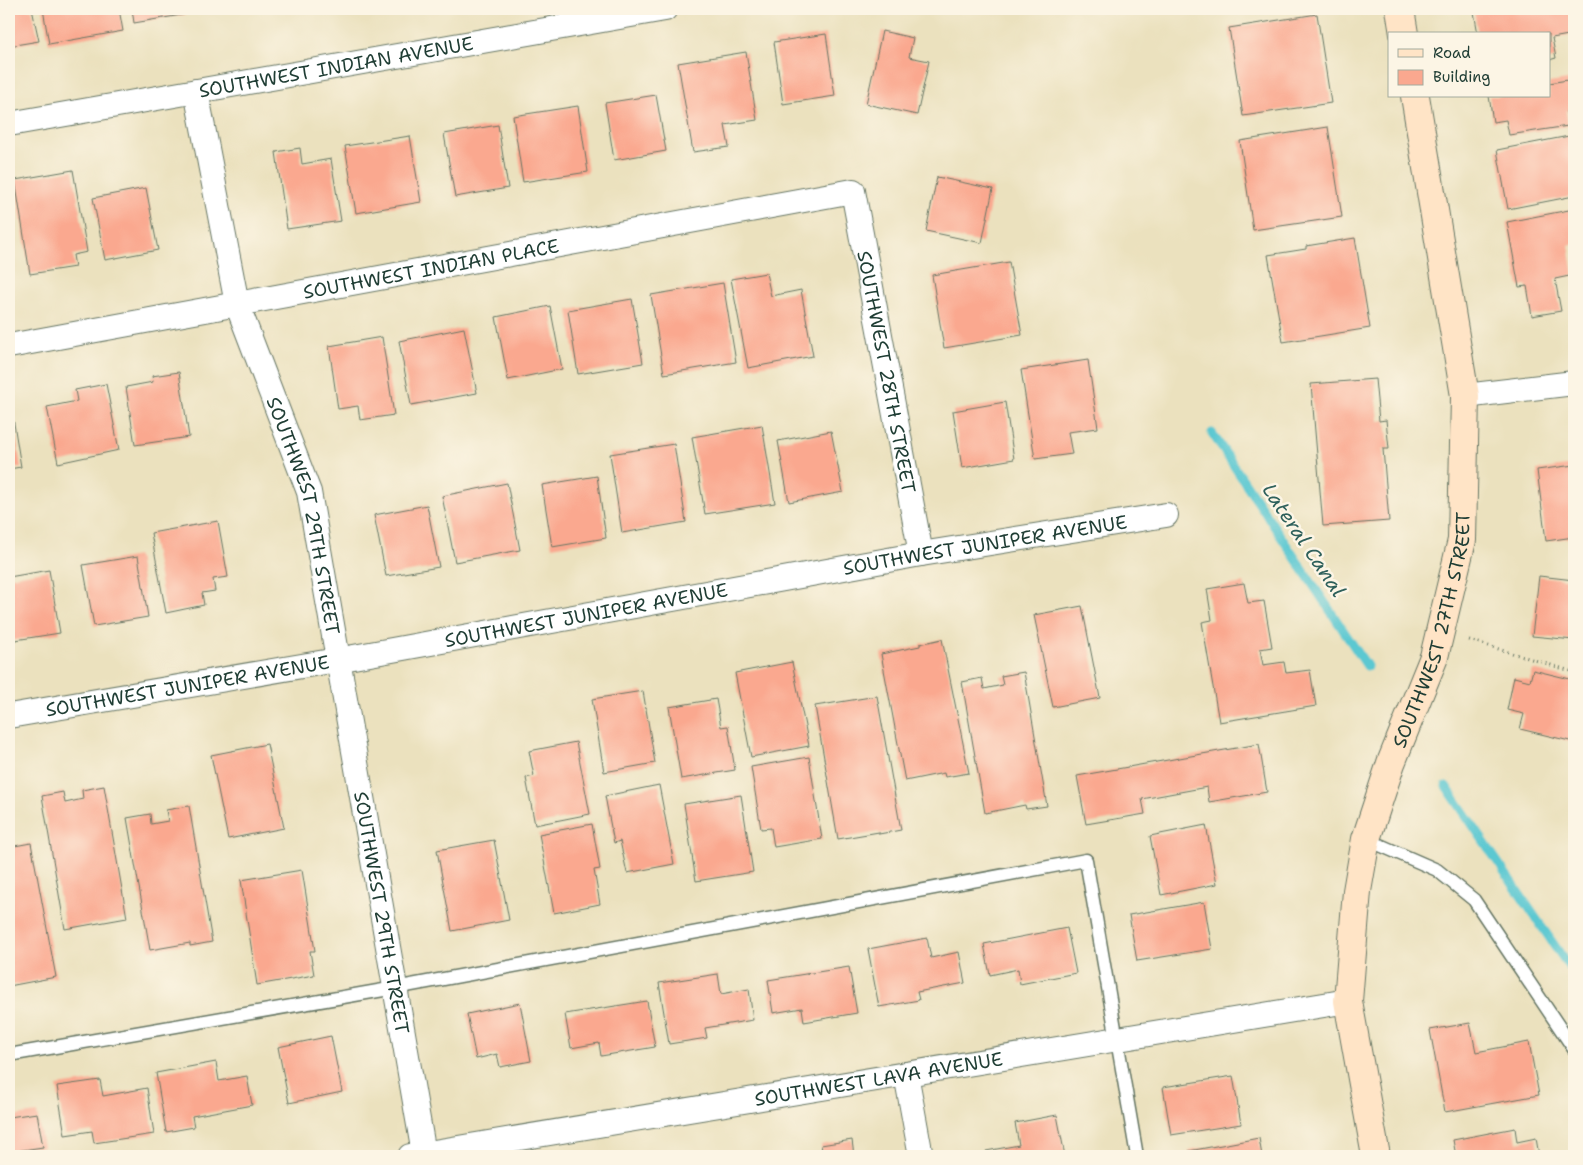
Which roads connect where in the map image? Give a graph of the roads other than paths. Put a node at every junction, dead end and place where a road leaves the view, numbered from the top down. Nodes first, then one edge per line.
1 (665, 9) edge
2 (1400, 9) edge
3 (1404, 32) edge
4 (196, 91) junction
5 (1415, 98) edge
6 (9, 124) edge
7 (854, 191) joint
8 (236, 304) junction
9 (9, 346) edge
10 (1574, 383) edge
11 (1465, 396) junction
12 (1166, 515) dead end
13 (921, 554) junction
14 (338, 660) junction
15 (9, 716) edge
16 (1366, 839) junction
17 (395, 988) junction
18 (1348, 1001) junction
19 (1117, 1040) junction
20 (1574, 1049) edge
21 (9, 1054) edge
22 (906, 1074) junction
23 (417, 1155) edge
24 (921, 1156) edge
25 (1137, 1156) edge
26 (1376, 1156) edge

1 - 4 street, SOUTHWEST INDIAN AVENUE
2 - 3 main road
4 - 6 street, SOUTHWEST INDIAN AVENUE
4 - 8 street, SOUTHWEST 29TH STREET
5 - 11 main road, SOUTHWEST 27TH STREET
7 - 8 street, SOUTHWEST INDIAN PLACE
7 - 13 street, SOUTHWEST 28TH STREET
8 - 9 street, SOUTHWEST INDIAN PLACE
8 - 14 street, SOUTHWEST 29TH STREET
10 - 11 street
11 - 16 main road, SOUTHWEST 27TH STREET
12 - 13 street, SOUTHWEST JUNIPER AVENUE
13 - 14 street, SOUTHWEST JUNIPER AVENUE
14 - 15 street, SOUTHWEST JUNIPER AVENUE
14 - 17 street, SOUTHWEST 29TH STREET
16 - 18 main road, SOUTHWEST 27TH STREET
16 - 20 lane
17 - 19 lane
17 - 21 lane
17 - 23 street, SOUTHWEST 29TH STREET
18 - 19 street, SOUTHWEST LAVA AVENUE
18 - 26 main road, SOUTHWEST 27TH STREET
19 - 22 street, SOUTHWEST LAVA AVENUE
19 - 25 lane
22 - 23 street, SOUTHWEST LAVA AVENUE
22 - 24 street

